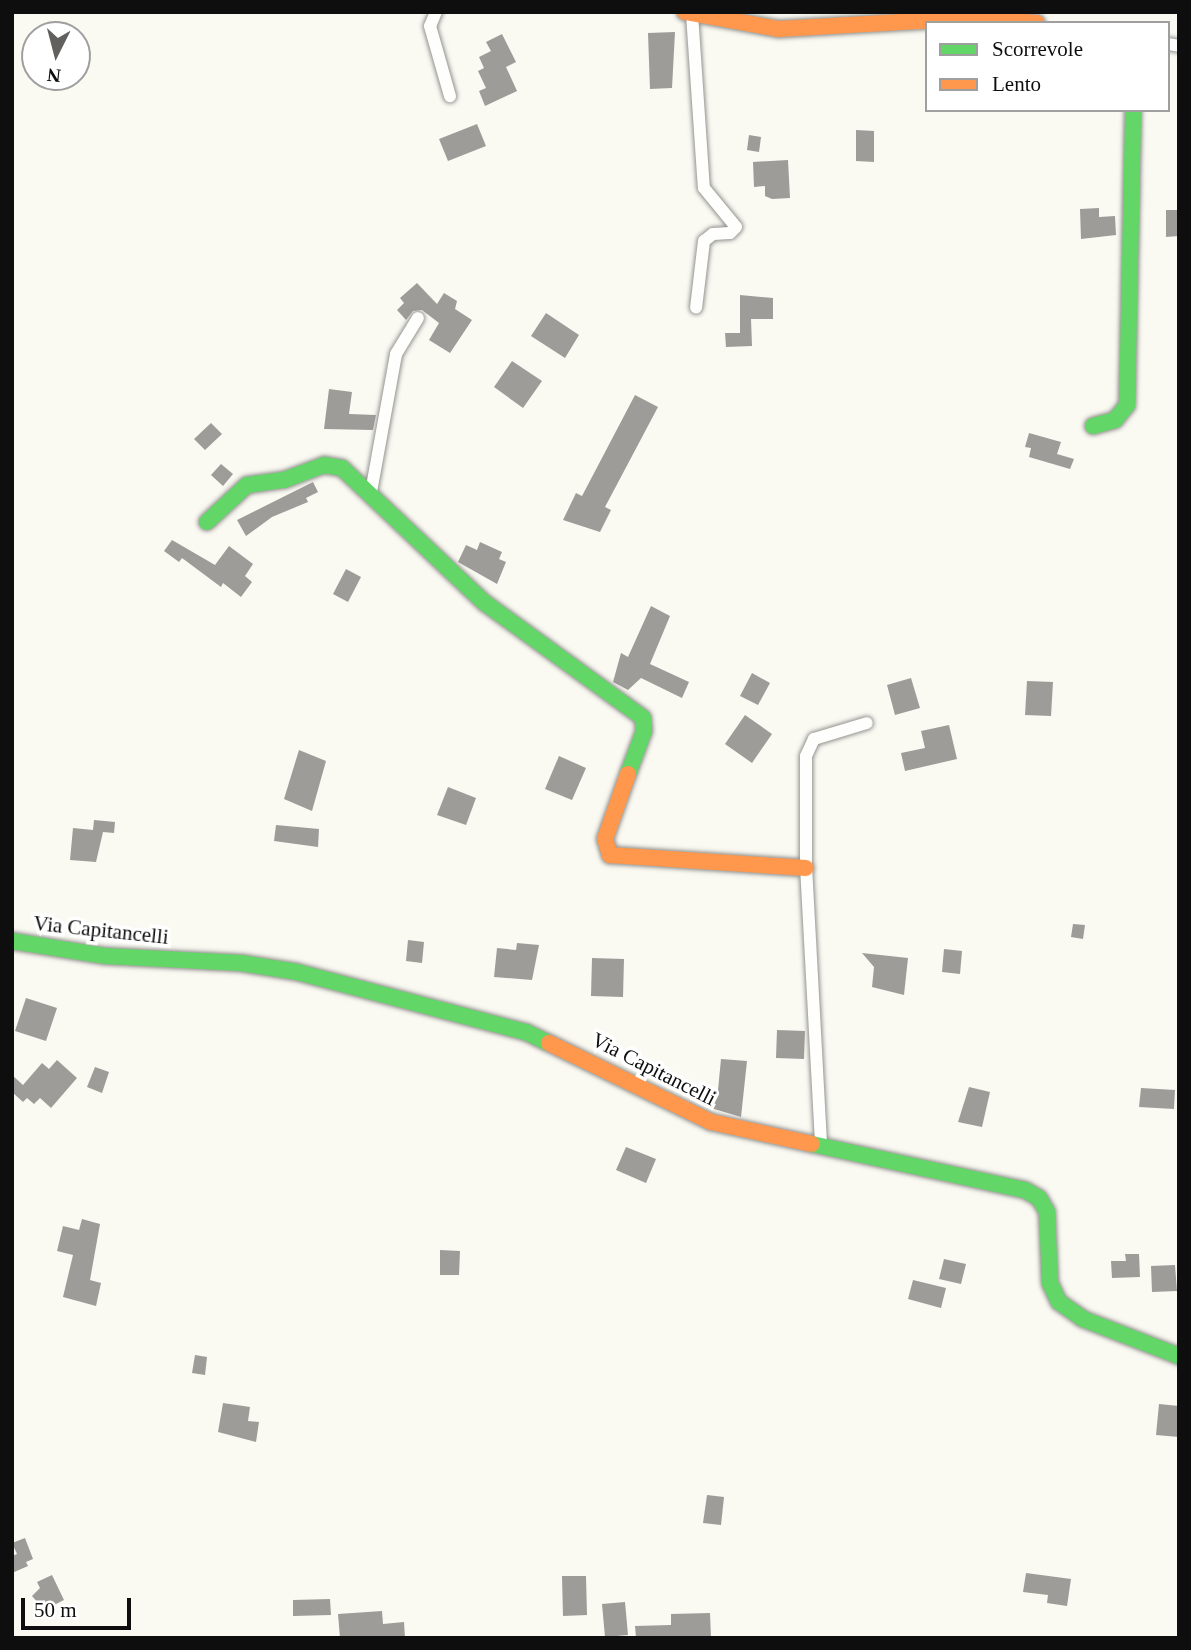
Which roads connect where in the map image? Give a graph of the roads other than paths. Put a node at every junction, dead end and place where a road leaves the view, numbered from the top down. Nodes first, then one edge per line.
1 (436, 12) edge
2 (689, 13) edge
3 (1011, 21) edge
4 (450, 96) dead end
5 (1133, 112) edge
6 (696, 308) dead end
7 (418, 318) dead end
8 (1093, 426) dead end
9 (371, 492) junction
10 (207, 522) dead end
11 (867, 723) dead end
12 (806, 868) junction
13 (12, 941) edge
14 (821, 1143) junction
15 (1179, 1356) edge

1 - 4 street
2 - 3 street
2 - 6 street
5 - 8 street
7 - 9 street
9 - 10 street
9 - 12 street
11 - 12 street
12 - 14 street
13 - 14 street, Via Capitancelli
14 - 15 street, Via Capitancelli

